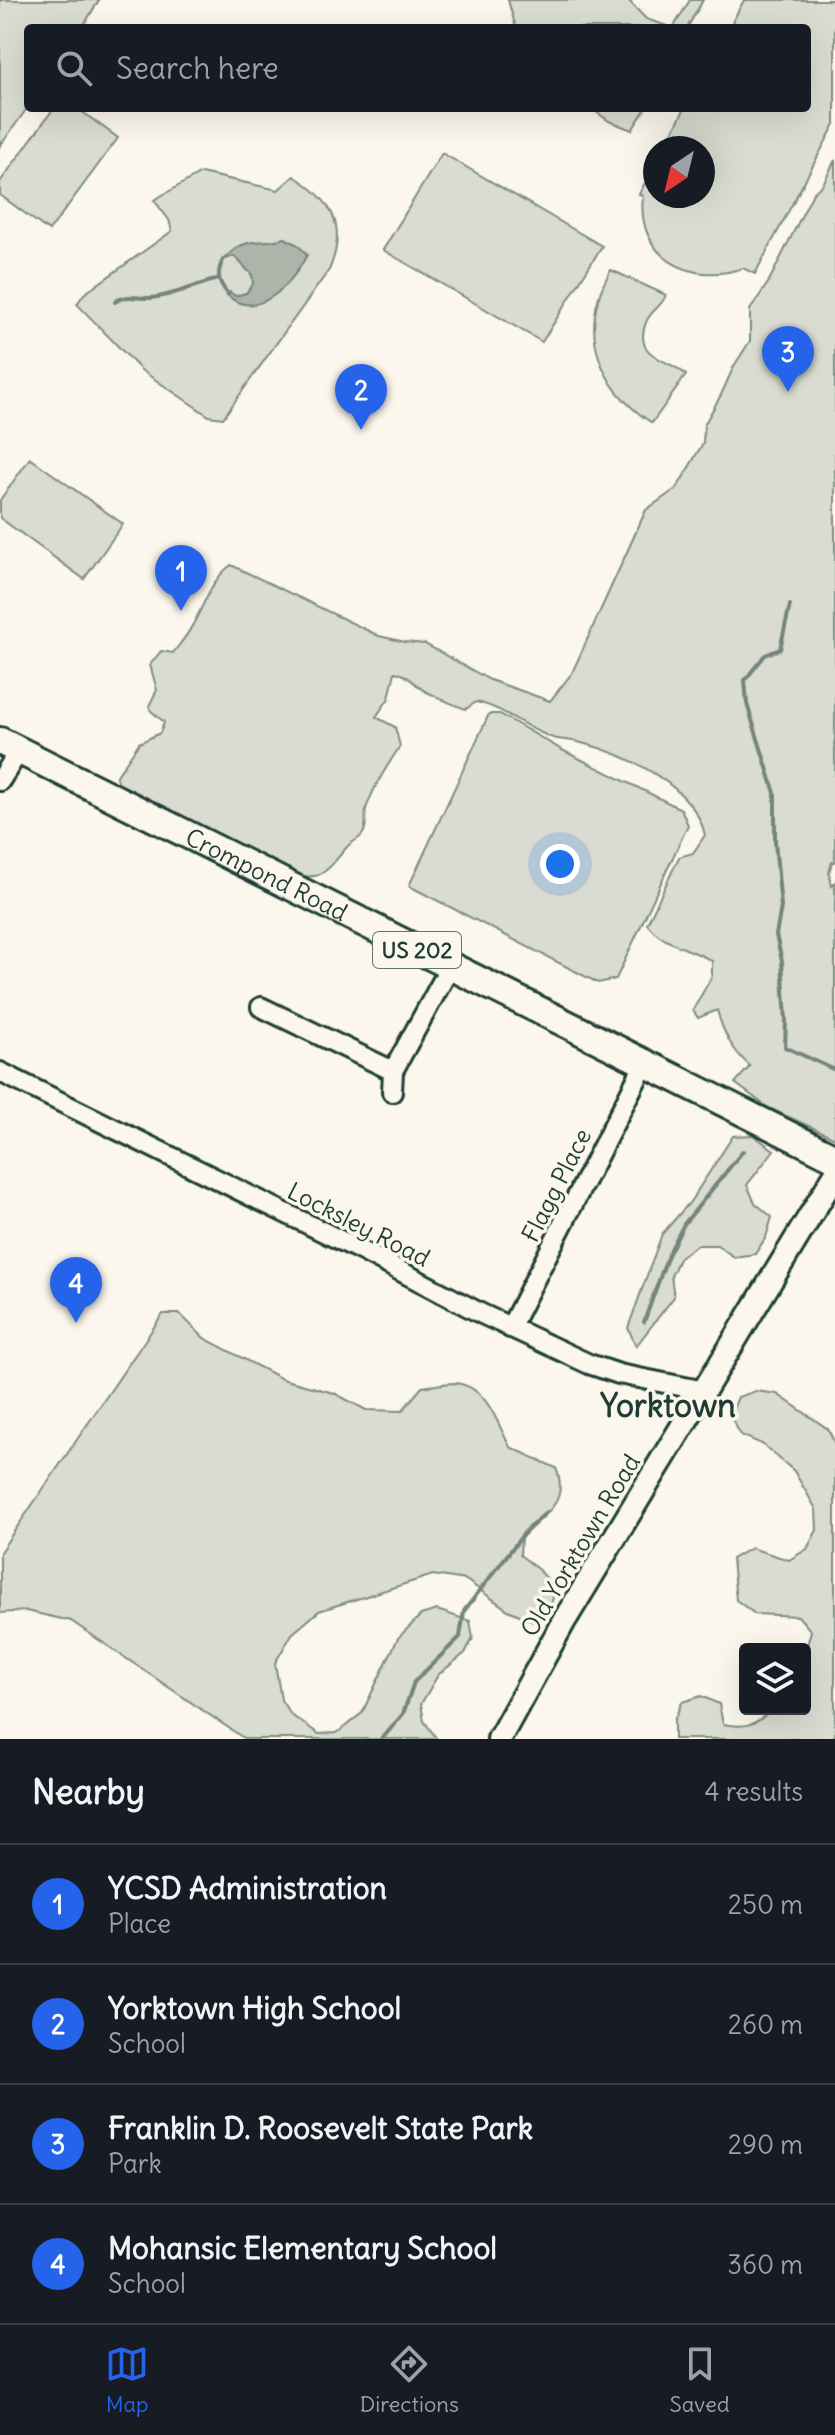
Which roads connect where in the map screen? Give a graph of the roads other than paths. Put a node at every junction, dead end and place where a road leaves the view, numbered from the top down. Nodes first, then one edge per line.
1 (10, 746) edge
2 (0, 781) edge
3 (450, 967) junction
4 (261, 1007) dead end
5 (644, 1065) junction
6 (393, 1071) junction
7 (0, 1072) edge
8 (392, 1092) dead end
9 (835, 1158) edge
10 (835, 1175) edge
11 (510, 1328) junction
12 (705, 1391) junction
13 (499, 1739) edge

1 - 2 street
1 - 3 highway, Crompond Road / US 202
3 - 5 highway, Crompond Road / US 202
3 - 6 street
4 - 6 street
5 - 9 highway, Crompond Road / US 202
5 - 11 street, Flagg Place
6 - 8 street
7 - 11 street, Locksley Road
10 - 12 main road, Old Yorktown Road
11 - 12 street, Locksley Road
12 - 13 main road, Old Yorktown Road

